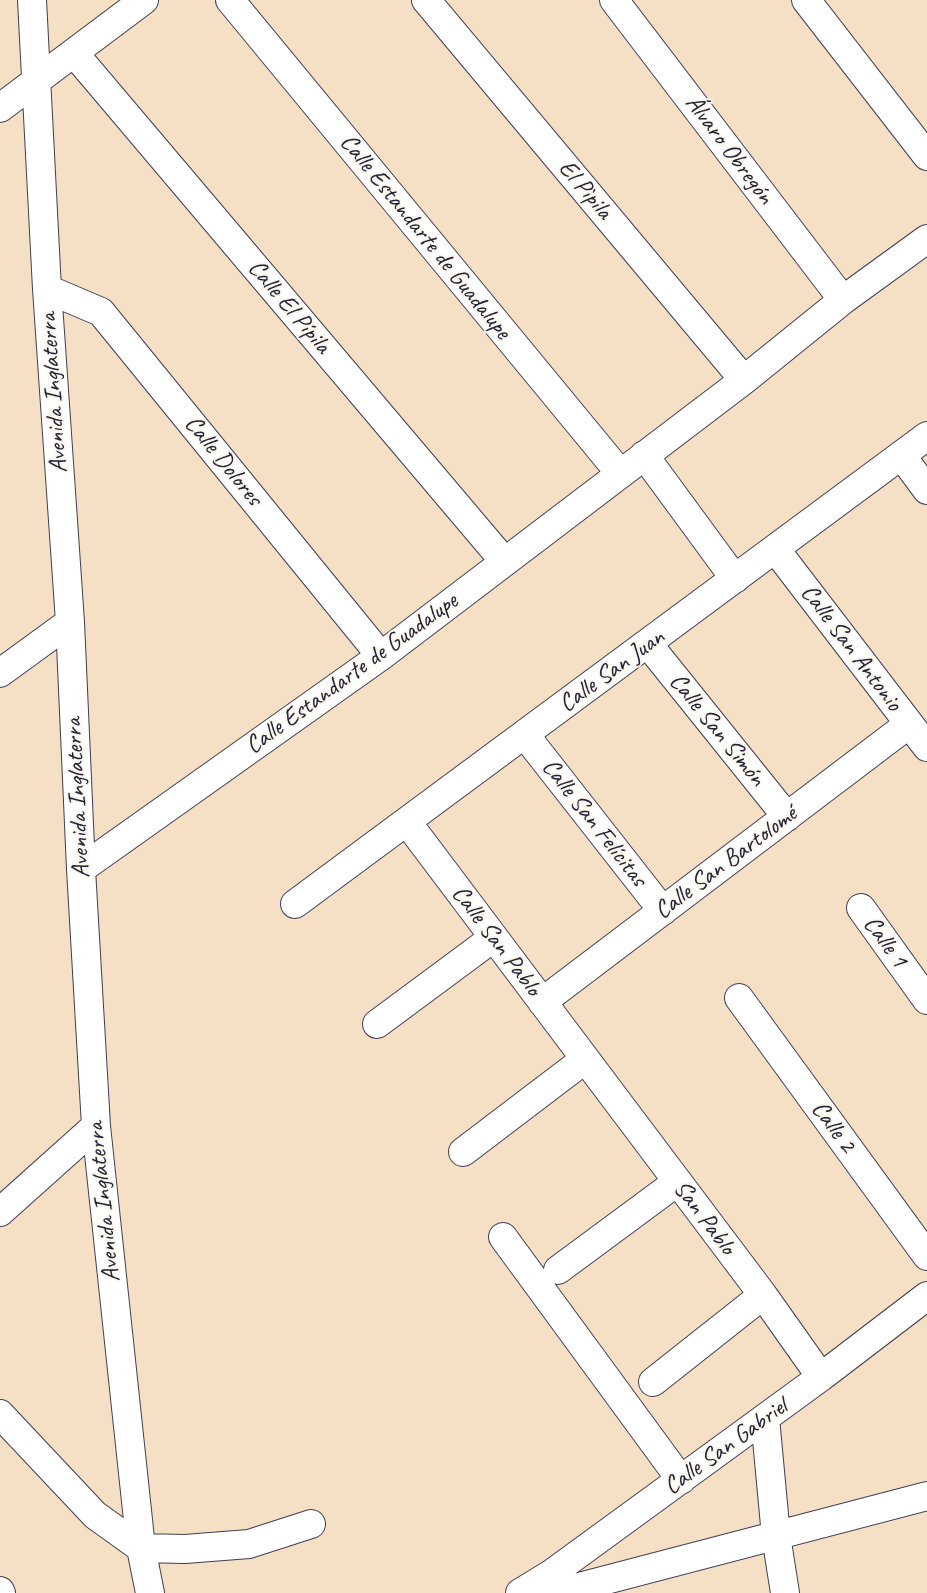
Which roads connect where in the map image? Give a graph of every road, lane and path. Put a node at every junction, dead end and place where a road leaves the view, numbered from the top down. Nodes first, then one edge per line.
1 (32, 0) edge
2 (144, 0) edge
3 (230, 0) edge
4 (426, 0) edge
5 (614, 0) edge
6 (806, 0) edge
7 (74, 53) junction
8 (37, 80) junction
9 (0, 108) edge
10 (927, 156) edge
11 (927, 239) edge
12 (47, 289) junction
13 (843, 300) junction
14 (744, 380) junction
15 (927, 436) edge
16 (901, 455) junction
17 (644, 456) junction
18 (620, 474) junction
19 (927, 490) edge
20 (776, 550) junction
21 (504, 562) junction
22 (736, 579) junction
23 (70, 622) junction
24 (648, 644) junction
25 (381, 656) junction
26 (0, 673) edge
27 (909, 724) junction
28 (525, 735) junction
29 (927, 747) edge
30 (787, 817) junction
31 (407, 822) junction
32 (80, 869) junction
33 (295, 904) dead end
34 (861, 908) dead end
35 (663, 911) junction
36 (493, 938) junction
37 (739, 998) dead end
38 (927, 1000) edge
39 (542, 1002) junction
40 (377, 1024) dead end
41 (584, 1060) junction
42 (96, 1126) junction
43 (463, 1152) dead end
44 (677, 1182) junction
45 (0, 1212) edge
46 (503, 1237) dead end
47 (927, 1256) edge
48 (558, 1270) dead end
49 (763, 1295) junction
50 (927, 1296) edge
51 (821, 1377) junction
52 (652, 1382) dead end
53 (0, 1414) edge
54 (765, 1418) junction
55 (681, 1480) junction
56 (927, 1496) edge
57 (311, 1524) dead end
58 (776, 1536) junction
59 (141, 1548) junction
60 (557, 1586) edge
61 (150, 1593) edge
62 (520, 1593) edge
63 (785, 1593) edge

1 - 8 street, Avenida Inglaterra
2 - 7 street
3 - 18 street, Calle Estandarte de Guadalupe
4 - 14 street, El Pìpila
5 - 13 street, Álvaro Obregón
6 - 10 street
7 - 8 street
7 - 21 street, Calle El Pípila
8 - 9 street
8 - 12 street, Avenida Inglaterra
11 - 13 street, Calle Estandarte de Guadalupe
12 - 23 street, Avenida Inglaterra
12 - 25 street, Calle Dolores
13 - 14 street, Calle Estandarte de Guadalupe
14 - 17 street, Calle Estandarte de Guadalupe
15 - 16 street, Calle San Juan
16 - 19 street
16 - 20 street, Calle San Juan
17 - 18 street, Calle Estandarte de Guadalupe
17 - 22 street
18 - 21 street, Calle Estandarte de Guadalupe
20 - 22 street, Calle San Juan
20 - 27 street, Calle San Antonio
21 - 25 street, Calle Estandarte de Guadalupe
22 - 24 street, Calle San Juan
23 - 26 street
23 - 32 street, Avenida Inglaterra
24 - 28 street, Calle San Juan
24 - 30 street, Calle San Simón
25 - 32 street, Calle Estandarte de Guadalupe
27 - 29 street, Calle San Antonio
27 - 30 street, Calle San Bartolomé
28 - 31 street, Calle San Juan
28 - 35 street, Calle San Felícitas
30 - 35 street, Calle San Bartolomé
31 - 33 street, Calle San Juan
31 - 36 street, Calle San Pablo
32 - 42 street, Avenida Inglaterra
34 - 38 street, Calle 1
35 - 39 street, Calle San Bartolomé
36 - 39 street, Calle San Pablo
36 - 40 street
37 - 47 street, Calle 2
39 - 41 street, Calle San Pablo
41 - 43 street
41 - 44 street, San Pablo
42 - 45 street
42 - 59 street, Avenida Inglaterra
44 - 48 street
44 - 49 street, San Pablo
46 - 55 street
49 - 51 street, San Pablo
49 - 52 street
50 - 51 street, Calle San Gabriel
51 - 54 street, Calle San Gabriel
53 - 59 street
54 - 55 street, Calle San Gabriel
54 - 58 street
55 - 60 street, Calle San Gabriel
56 - 58 street
57 - 59 street
58 - 60 street
58 - 63 street
59 - 61 street, Avenida Inglaterra
60 - 62 street, Calle San Gabriel

